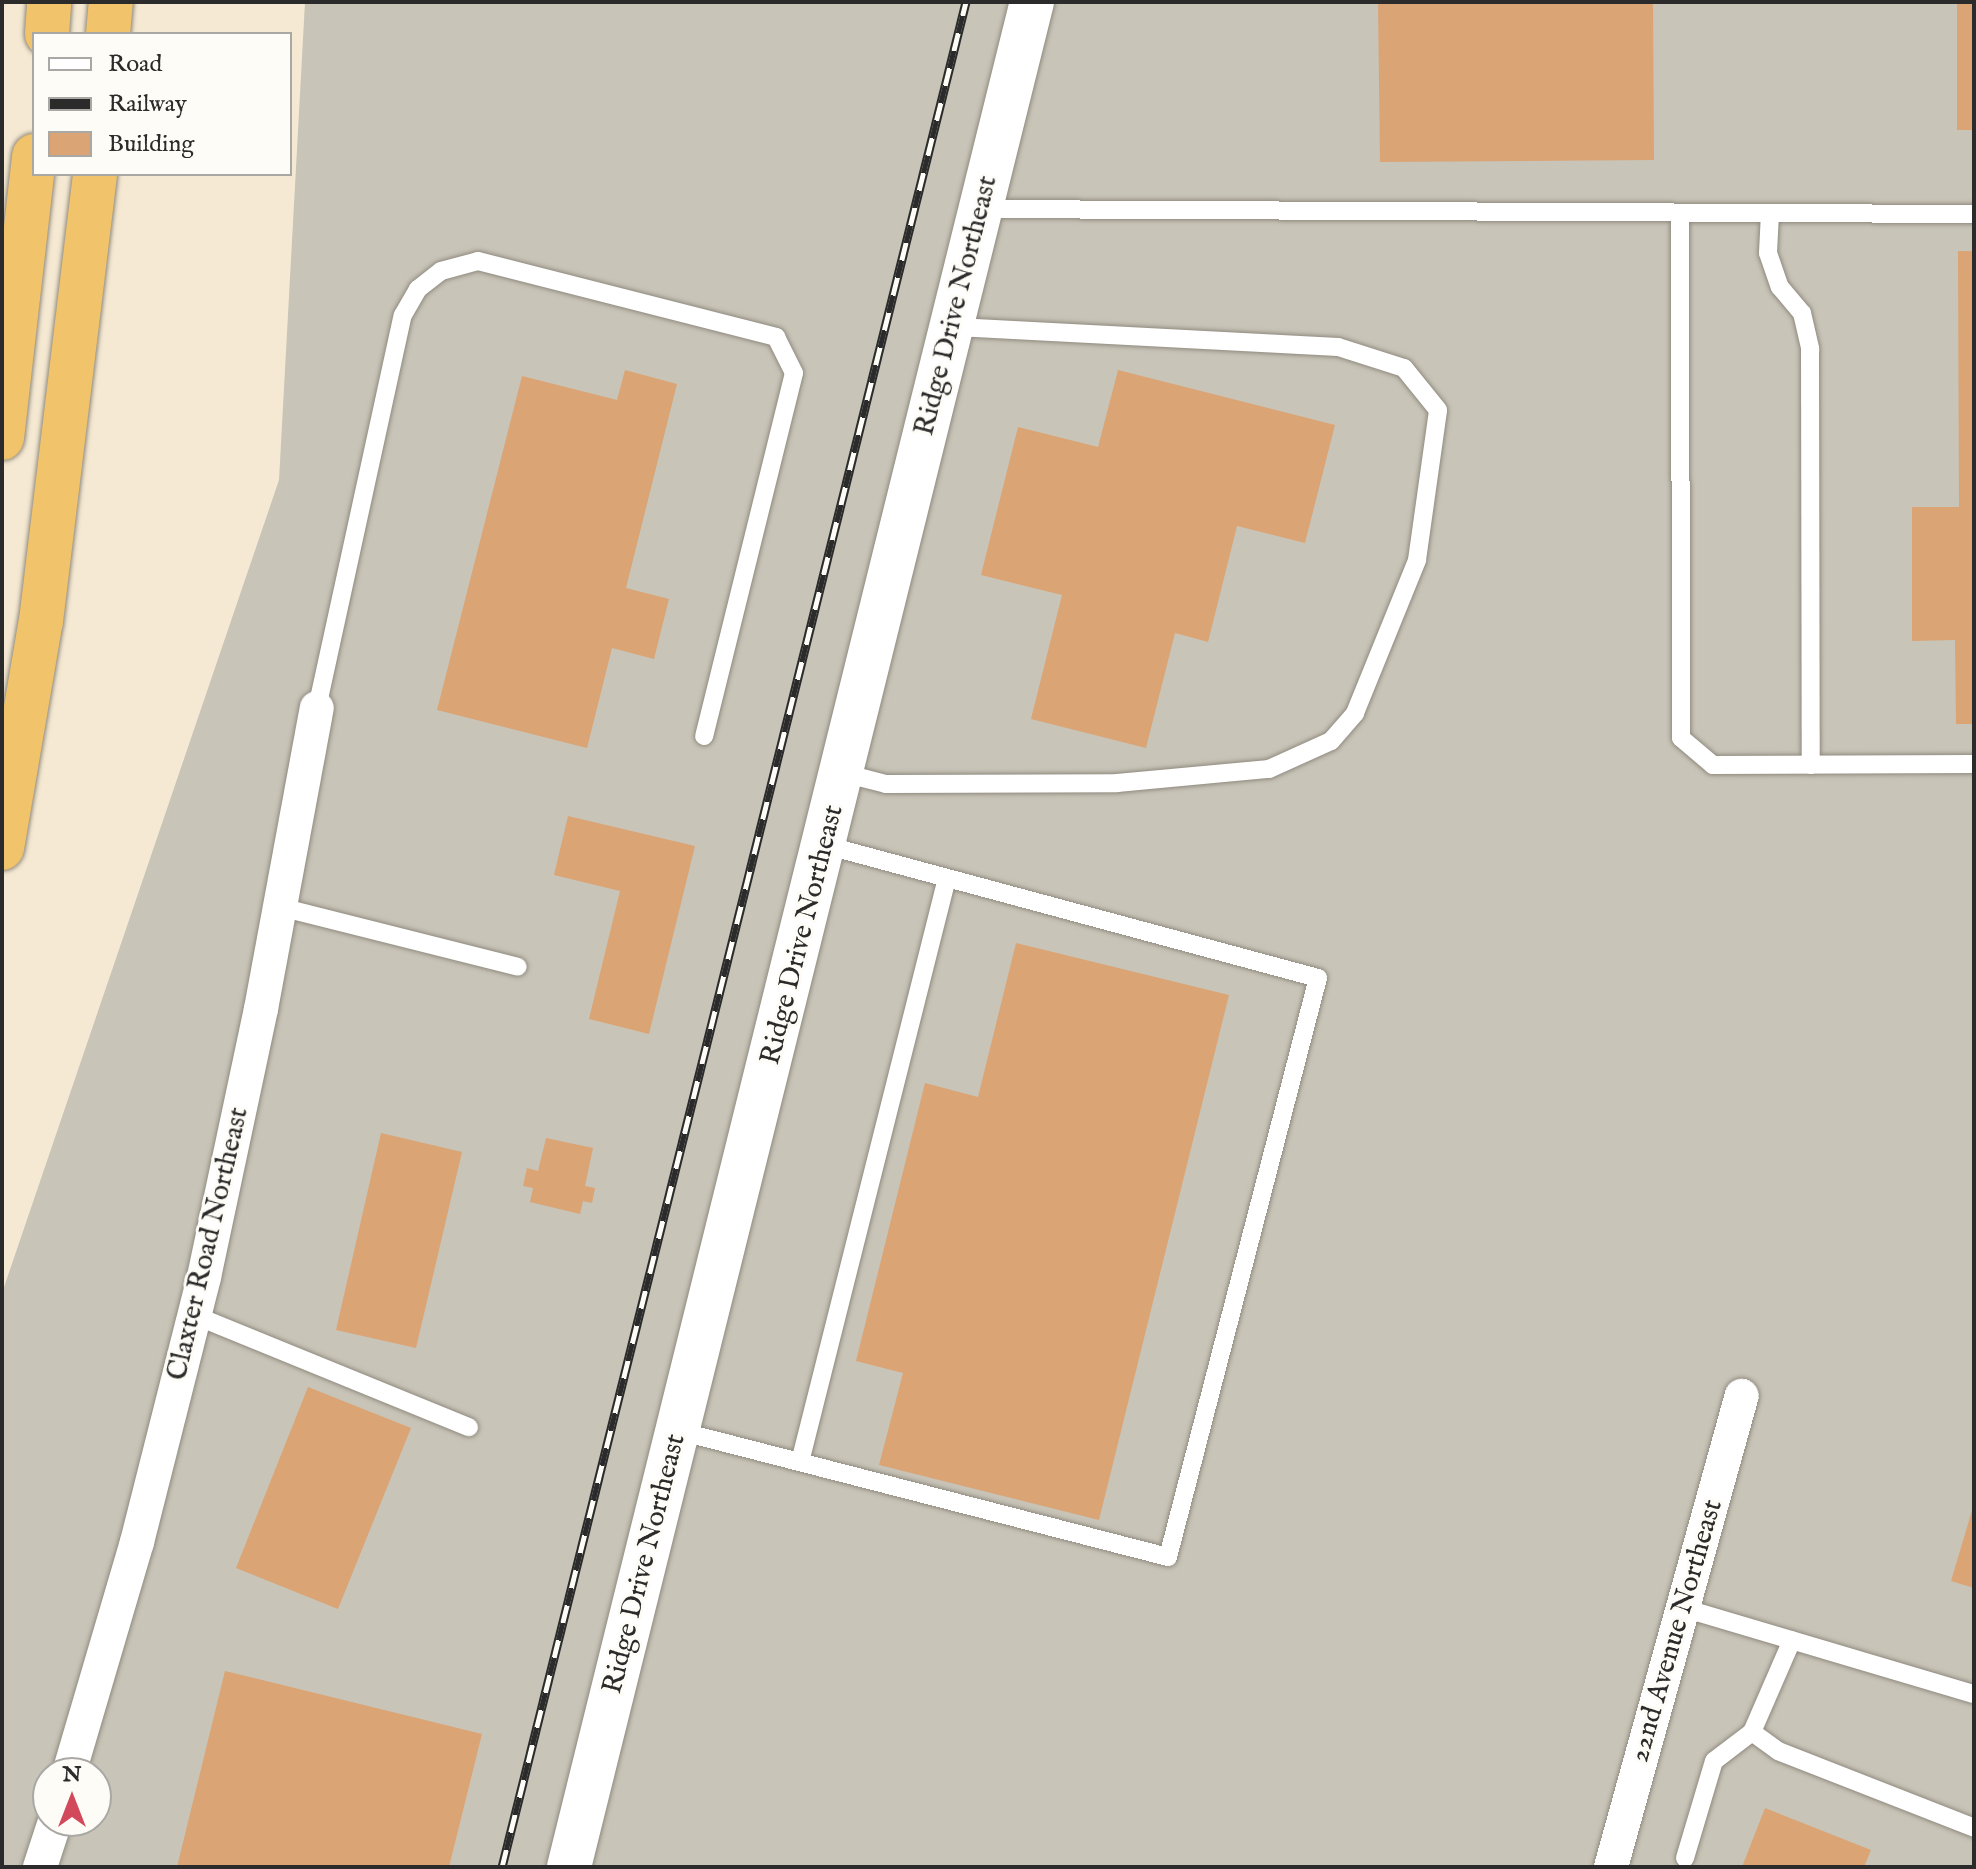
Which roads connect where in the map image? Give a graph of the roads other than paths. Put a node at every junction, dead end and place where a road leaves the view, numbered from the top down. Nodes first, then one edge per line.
1 (49, 2) edge
2 (111, 2) edge
3 (1032, 2) edge
4 (47, 32) edge
5 (108, 32) edge
6 (32, 174) edge
7 (95, 176) edge
8 (981, 209) junction
9 (1680, 213) junction
10 (1770, 213) junction
11 (1974, 214) edge
12 (952, 327) junction
13 (2, 438) edge
14 (317, 708) joint
15 (704, 736) dead end
16 (1974, 764) edge
17 (1811, 765) junction
18 (843, 773) junction
19 (825, 845) junction
20 (2, 848) edge
21 (947, 878) junction
22 (280, 907) junction
23 (518, 967) dead end
24 (194, 1315) junction
25 (1742, 1396) dead end
26 (469, 1427) dead end
27 (679, 1431) junction
28 (800, 1462) junction
29 (1683, 1608) junction
30 (1792, 1640) junction
31 (1974, 1694) edge
32 (1752, 1732) junction
33 (74, 1757) edge
34 (1974, 1828) edge
35 (50, 1837) edge
36 (1685, 1858) dead end
37 (40, 1867) edge
38 (569, 1867) edge
39 (1611, 1867) edge

1 - 4 highway
2 - 5 highway
3 - 8 street, Ridge Drive Northeast
6 - 13 highway
7 - 20 highway
8 - 9 lane
8 - 12 street, Ridge Drive Northeast
9 - 10 lane
9 - 17 lane
10 - 11 lane
10 - 17 lane
12 - 18 street, Ridge Drive Northeast
12 - 18 lane
14 - 15 lane
14 - 22 street, Claxter Road Northeast
16 - 17 lane
18 - 19 street, Ridge Drive Northeast
19 - 21 lane
19 - 27 street, Ridge Drive Northeast
21 - 28 lane
21 - 28 lane
22 - 23 lane
22 - 24 street, Claxter Road Northeast
24 - 26 lane
24 - 33 street, Claxter Road Northeast
25 - 29 street, 22nd Avenue Northeast
27 - 28 lane
27 - 38 street, Ridge Drive Northeast
29 - 30 lane
29 - 39 street, 22nd Avenue Northeast
30 - 31 lane
30 - 32 lane
32 - 34 lane
32 - 36 lane
35 - 37 street

